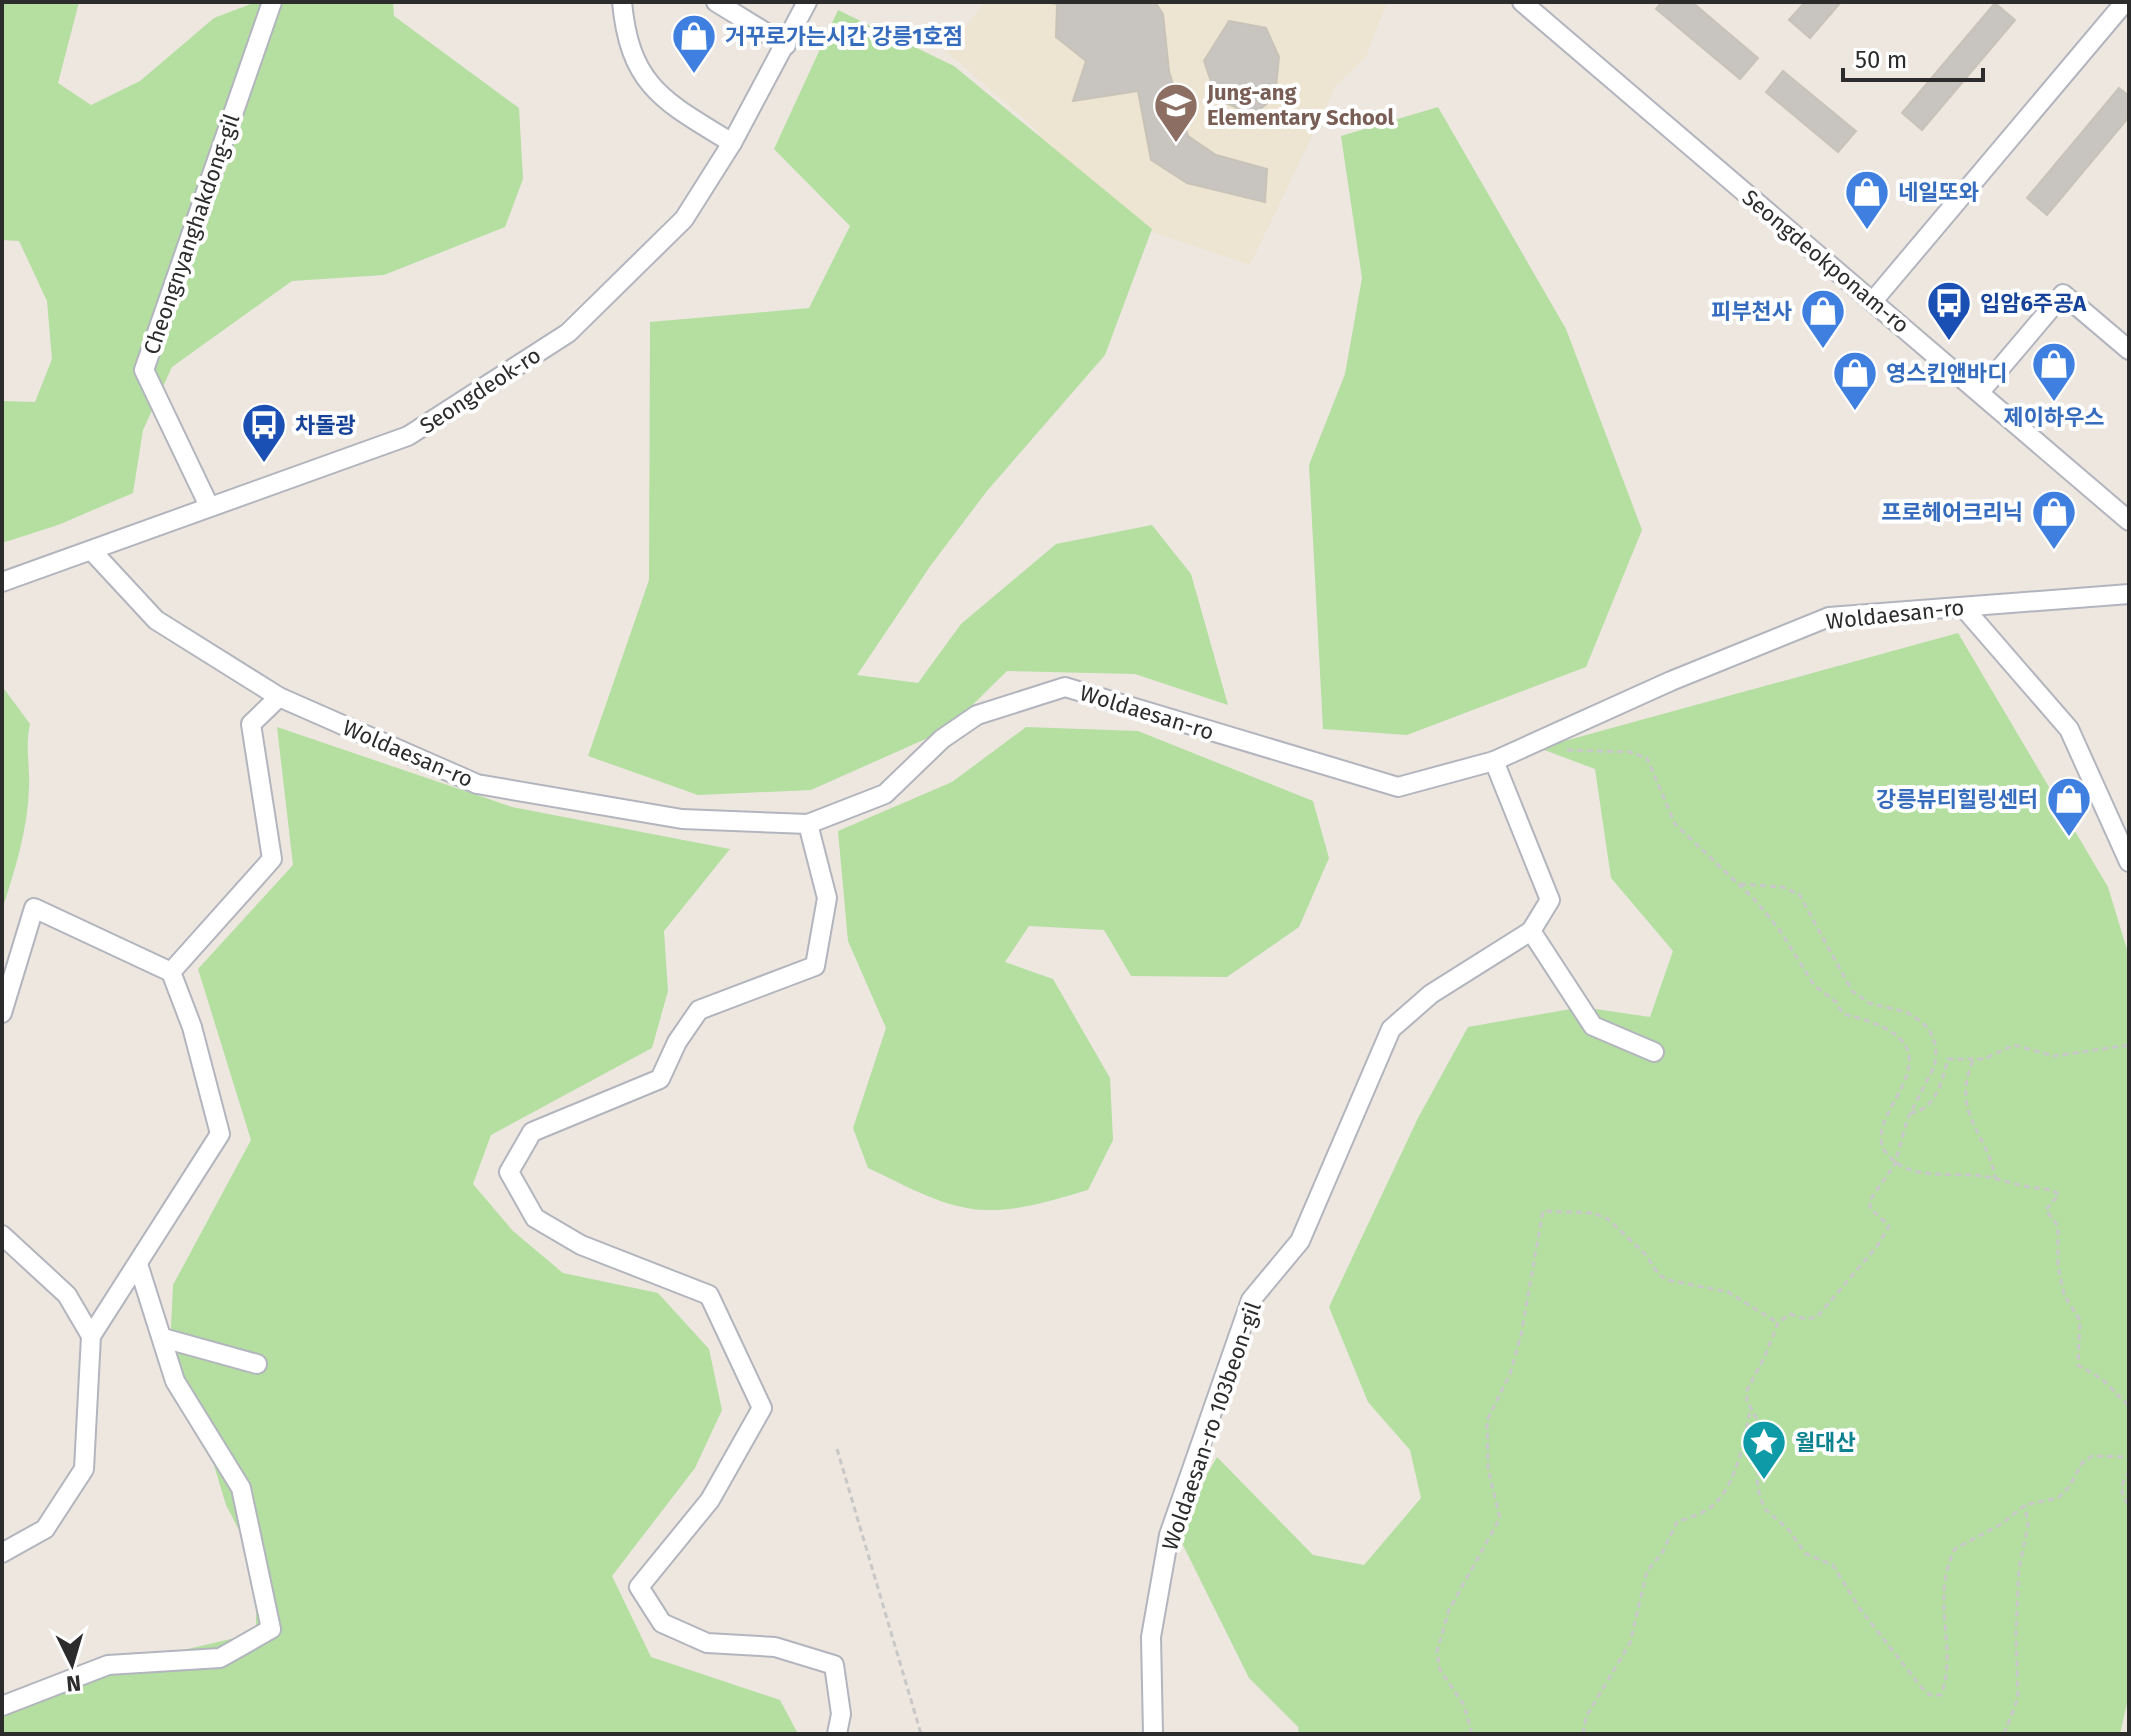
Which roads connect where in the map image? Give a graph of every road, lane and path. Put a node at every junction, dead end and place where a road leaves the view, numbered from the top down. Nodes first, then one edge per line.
1 (272, 2) edge
2 (622, 2) edge
3 (716, 2) edge
4 (807, 2) edge
5 (1522, 2) edge
6 (2125, 2) edge
7 (786, 45) junction
8 (732, 143) junction
9 (1873, 301) junction
10 (2129, 350) edge
11 (1980, 392) junction
12 (209, 506) junction
13 (2129, 521) edge
14 (92, 551) junction
15 (2, 582) edge
16 (2129, 594) edge
17 (1964, 608) junction
18 (279, 697) junction
19 (1538, 741) junction
20 (1494, 761) junction
21 (808, 824) junction
22 (2129, 862) edge
23 (1740, 884) junction
24 (1531, 931) junction
25 (171, 972) junction
26 (2, 1013) edge
27 (2129, 1045) edge
28 (1654, 1052) dead end
29 (1973, 1061) junction
30 (1910, 1113) junction
31 (1895, 1164) junction
32 (1995, 1178) junction
33 (2, 1235) edge
34 (138, 1264) junction
35 (1778, 1323) junction
36 (91, 1336) junction
37 (163, 1338) junction
38 (257, 1364) dead end
39 (2129, 1406) edge
40 (1750, 1410) junction
41 (837, 1449) dead end
42 (2129, 1457) edge
43 (2129, 1471) edge
44 (2025, 1505) junction
45 (2129, 1506) edge
46 (2, 1553) edge
47 (2, 1706) edge
48 (837, 1734) edge
49 (921, 1734) edge
50 (1153, 1734) edge
51 (1472, 1734) edge
52 (1583, 1734) edge
53 (2004, 1734) edge

1 - 12 street, Cheongnyanghakdong-gil
2 - 8 street
3 - 7 street
4 - 7 street, Seongdeok-ro
5 - 9 street, Seongdeokponam-ro
6 - 9 street
7 - 8 street, Seongdeok-ro
8 - 12 street, Seongdeok-ro
9 - 11 street, Seongdeokponam-ro
10 - 11 street
11 - 13 street, Seongdeokponam-ro
12 - 14 street, Seongdeok-ro
14 - 15 street, Seongdeok-ro
14 - 18 street, Woldaesan-ro
16 - 17 street, Woldaesan-ro
17 - 19 street, Woldaesan-ro
17 - 22 street
18 - 21 street, Woldaesan-ro
18 - 25 street
19 - 20 street, Woldaesan-ro
19 - 23 path
20 - 21 street, Woldaesan-ro
20 - 24 street
21 - 48 street
23 - 30 path
23 - 31 path
24 - 28 street
24 - 50 street, Woldaesan-ro 103beon-gil
25 - 26 street
25 - 34 street
27 - 29 path
29 - 30 path
29 - 32 path
30 - 31 path
31 - 32 path
31 - 35 path
32 - 39 path
33 - 36 street
34 - 36 street
34 - 37 street
35 - 40 path
35 - 51 path
36 - 46 street
37 - 38 street
37 - 47 street
40 - 44 path
40 - 52 path
41 - 49 path
42 - 44 path
43 - 45 path
44 - 53 path

